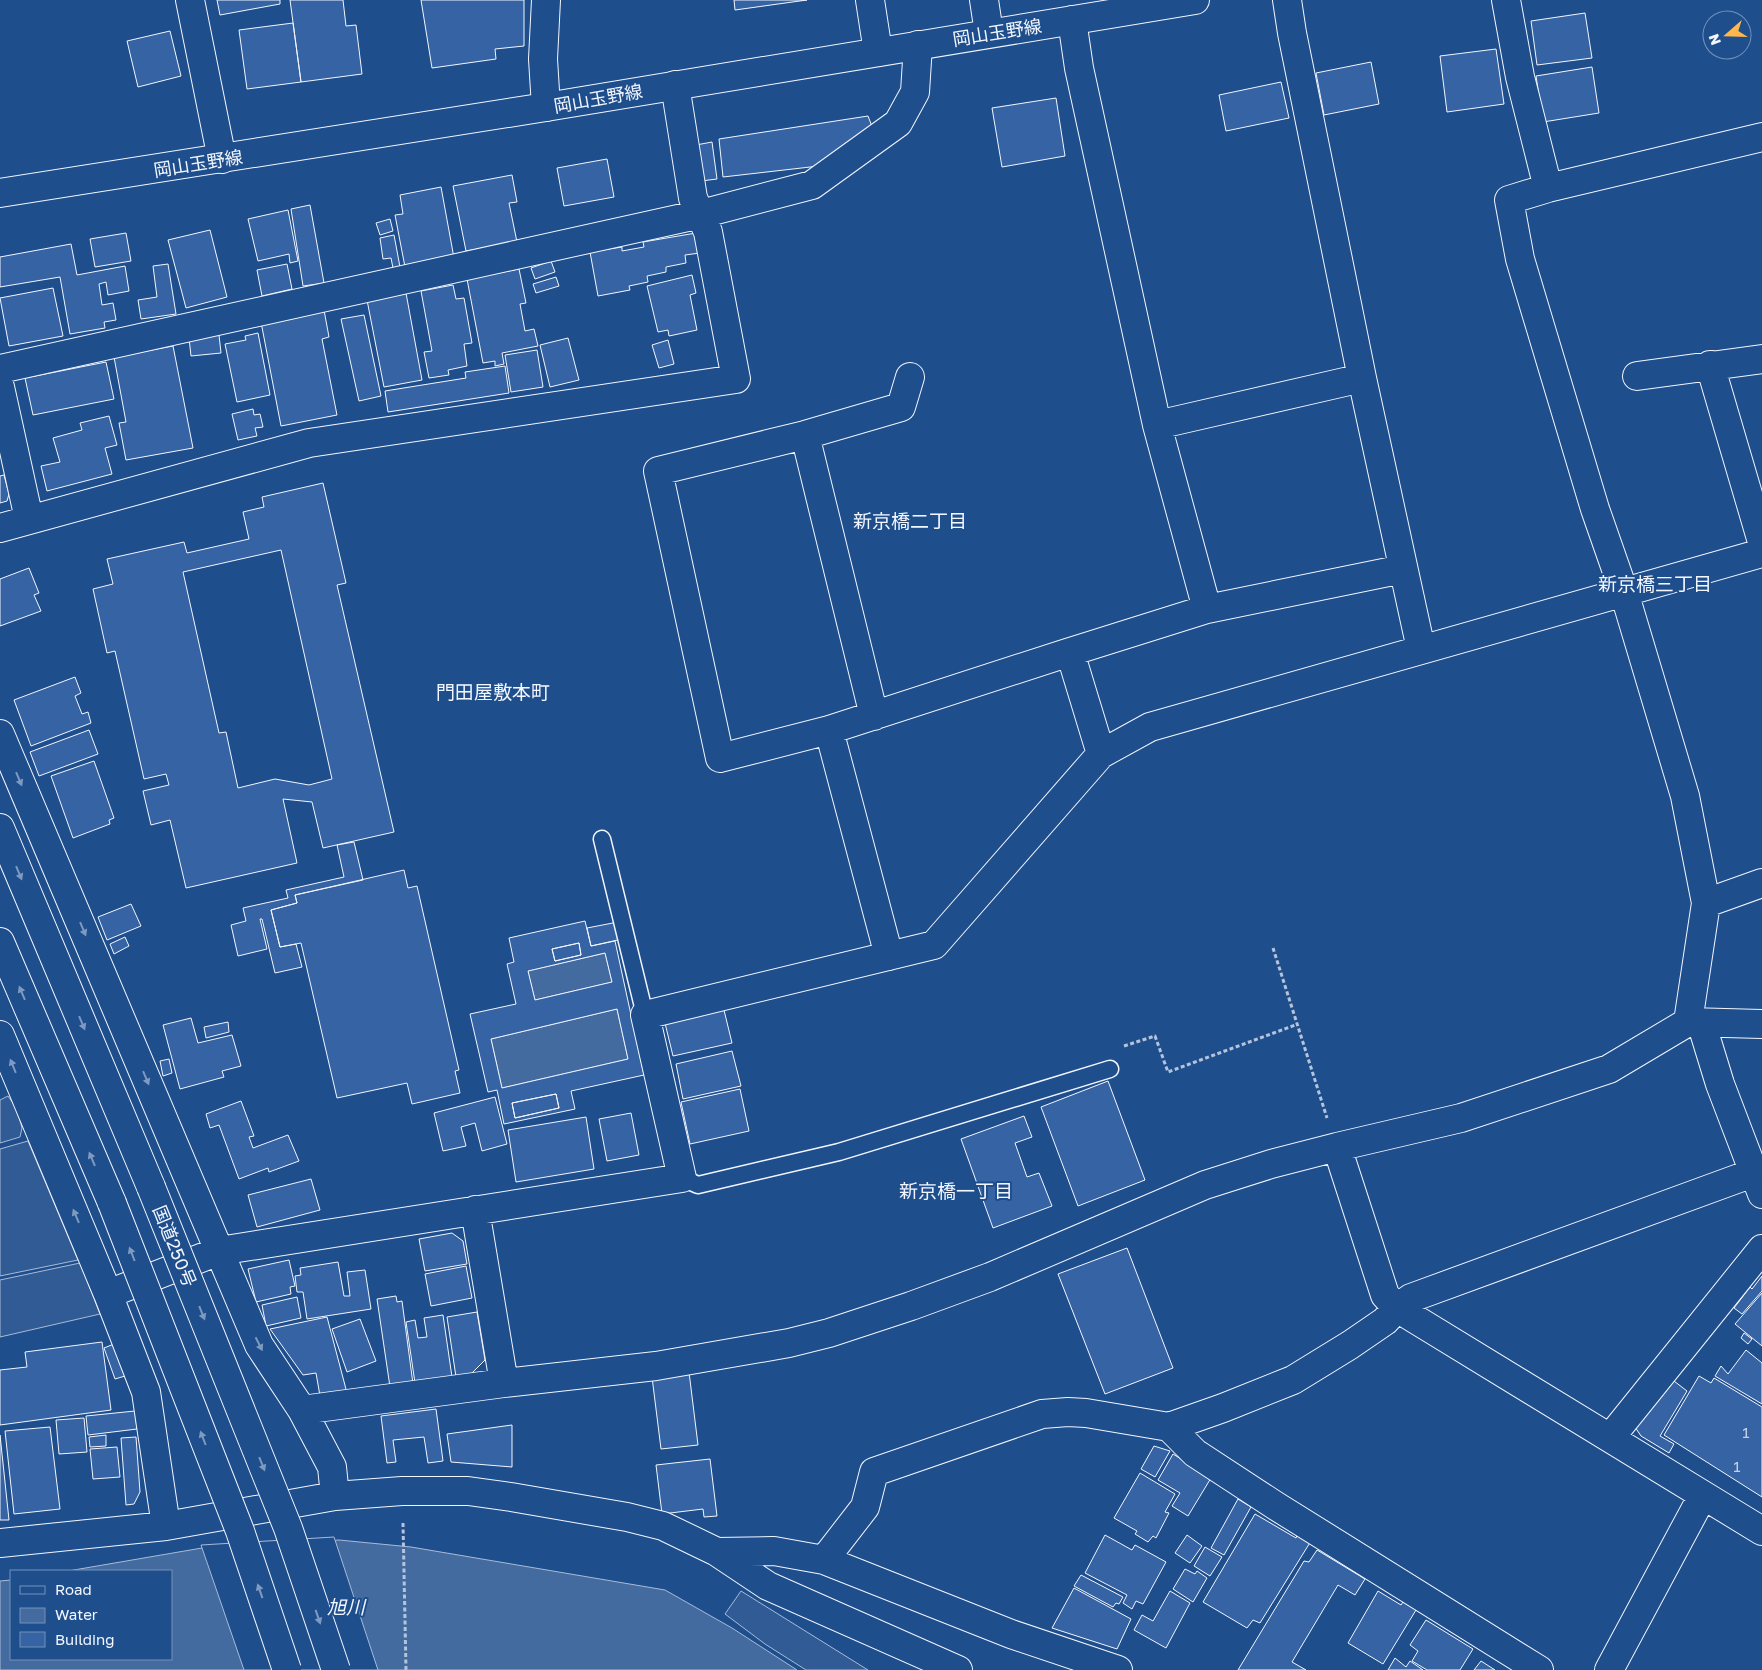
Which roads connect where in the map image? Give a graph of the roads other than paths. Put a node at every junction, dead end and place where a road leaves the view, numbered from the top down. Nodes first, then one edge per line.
1 (190, 0) edge
2 (546, 0) edge
3 (870, 0) edge
4 (984, 0) edge
5 (1195, 0) edge
6 (1287, 0) edge
7 (1506, 0) edge
8 (1072, 20) junction
9 (989, 33) junction
10 (918, 45) junction
11 (878, 52) junction
12 (674, 85) junction
13 (546, 107) junction
14 (1762, 137) edge
15 (222, 159) junction
16 (1548, 188) junction
17 (0, 193) edge
18 (701, 214) junction
19 (1762, 359) edge
20 (1710, 366) junction
21 (0, 369) edge
22 (1637, 376) dead end
23 (910, 377) dead end
24 (1362, 378) junction
25 (0, 387) edge
26 (1157, 425) junction
27 (805, 435) junction
28 (29, 520) junction
29 (0, 528) edge
30 (1762, 542) edge
31 (1762, 553) edge
32 (1403, 569) junction
33 (1624, 592) junction
34 (1206, 609) junction
35 (1421, 650) junction
36 (1070, 652) junction
37 (874, 716) junction
38 (829, 730) junction
39 (0, 734) edge
40 (1101, 754) junction
41 (0, 828) edge
42 (602, 839) dead end
43 (1762, 883) edge
44 (1706, 903) junction
45 (0, 942) edge
46 (889, 956) junction
47 (645, 1015) junction
48 (1694, 1022) junction
49 (1762, 1024) edge
50 (0, 1035) edge
51 (1110, 1069) road end
52 (1336, 1147) junction
53 (1756, 1169) edge
54 (682, 1178) junction
55 (475, 1210) junction
56 (1762, 1249) edge
57 (219, 1251) junction
58 (108, 1294) junction
59 (1397, 1308) junction
60 (504, 1383) junction
61 (302, 1410) junction
62 (1168, 1427) junction
63 (1610, 1438) junction
64 (1703, 1495) junction
65 (334, 1496) junction
66 (166, 1526) junction
67 (1762, 1531) edge
68 (0, 1542) edge
69 (717, 1552) junction
70 (824, 1560) junction
71 (287, 1670) edge
72 (336, 1670) edge
73 (958, 1670) edge
74 (1118, 1670) edge
75 (1539, 1670) edge
76 (1609, 1670) edge

1 - 15 main road
2 - 13 main road
3 - 11 main road
4 - 9 main road
5 - 8 main road, 岡山玉野線
6 - 24 main road
7 - 16 main road
8 - 9 main road, 岡山玉野線
8 - 26 main road
9 - 10 main road, 岡山玉野線
10 - 11 main road, 岡山玉野線
10 - 18 main road
11 - 12 main road, 岡山玉野線
12 - 13 main road, 岡山玉野線
12 - 18 main road
13 - 15 main road, 岡山玉野線
14 - 16 main road
15 - 17 main road, 岡山玉野線
16 - 33 main road
18 - 21 main road
18 - 28 main road
19 - 20 main road
20 - 22 main road
20 - 30 main road
23 - 27 main road
24 - 26 main road
24 - 32 main road
25 - 28 main road
26 - 34 main road
27 - 37 main road
27 - 38 main road
28 - 29 main road
31 - 33 main road
32 - 34 main road
32 - 35 main road
33 - 35 main road
33 - 44 main road
34 - 36 main road
35 - 40 main road
36 - 37 main road
36 - 40 main road
37 - 38 main road
38 - 46 main road
39 -> 57 main road
40 - 46 main road
41 -> 72 main road, 国道250号, bridge
42 - 47 lane
43 - 44 main road
44 - 48 main road
71 -> 45 main road, bridge
46 - 47 main road
47 - 54 main road
48 - 49 main road
48 - 52 main road
48 - 53 main road
58 -> 50 main road
51 - 54 lane
52 - 59 main road
52 - 60 main road
53 - 59 main road
54 - 55 main road
55 - 57 main road
55 - 60 main road
56 - 63 main road
57 - 58 main road
57 -> 61 main road
58 - 66 main road
59 - 62 main road
59 - 63 main road
60 - 61 main road
61 - 65 main road
62 - 70 main road
62 - 75 main road
63 - 64 main road
64 - 67 main road
64 - 76 main road
65 - 66 main road
65 - 69 main road
66 - 68 main road
69 - 70 main road
69 - 73 main road
70 - 74 main road

